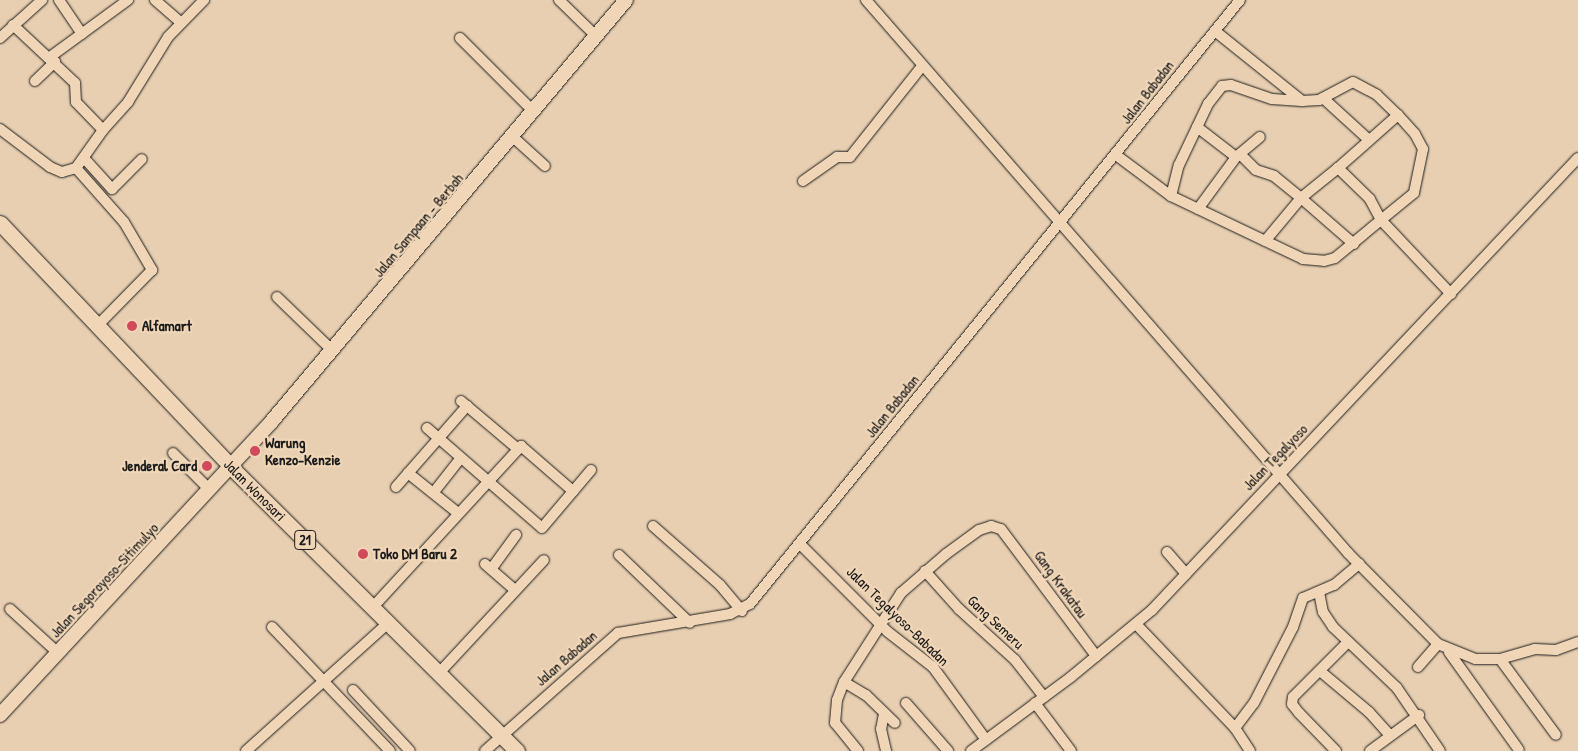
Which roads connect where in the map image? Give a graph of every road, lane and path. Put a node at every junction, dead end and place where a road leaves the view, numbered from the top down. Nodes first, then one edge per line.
1 (42, 0) edge
2 (59, 0) edge
3 (128, 0) edge
4 (155, 0) edge
5 (204, 0) edge
6 (559, 0) edge
7 (625, 0) edge
8 (866, 0) edge
9 (1240, 0) edge
10 (181, 23) junction
11 (14, 25) junction
12 (1214, 31) junction
13 (82, 34) junction
14 (596, 36) junction
15 (0, 38) edge
16 (460, 38) dead end
17 (53, 60) junction
18 (923, 65) junction
19 (35, 81) dead end
20 (1323, 98) junction
21 (1302, 101) junction
22 (533, 111) junction
23 (1398, 115) junction
24 (1197, 127) junction
25 (0, 129) edge
26 (103, 130) junction
27 (513, 137) junction
28 (1260, 138) dead end
29 (1369, 140) junction
30 (1116, 155) junction
31 (1238, 156) junction
32 (84, 158) junction
33 (1578, 158) edge
34 (142, 159) dead end
35 (545, 166) dead end
36 (76, 168) junction
37 (1338, 168) junction
38 (803, 181) dead end
39 (1171, 196) junction
40 (1302, 198) junction
41 (1198, 209) junction
42 (1381, 220) junction
43 (1061, 222) junction
44 (0, 223) edge
45 (1265, 241) junction
46 (1354, 244) junction
47 (1451, 294) junction
48 (277, 296) dead end
49 (97, 326) junction
50 (333, 351) junction
51 (427, 428) dead end
52 (439, 439) junction
53 (518, 449) junction
54 (173, 453) dead end
55 (460, 459) junction
56 (231, 467) junction
57 (591, 470) dead end
58 (408, 473) junction
59 (1280, 473) junction
60 (487, 482) junction
61 (396, 487) dead end
62 (209, 489) junction
63 (573, 491) junction
64 (434, 492) junction
65 (458, 513) junction
66 (653, 526) dead end
67 (516, 535) dead end
68 (800, 544) junction
69 (1167, 552) dead end
70 (619, 555) dead end
71 (544, 560) dead end
72 (1359, 564) junction
73 (925, 571) junction
74 (1186, 574) junction
75 (515, 590) junction
76 (1319, 592) junction
77 (373, 608) junction
78 (10, 609) dead end
79 (742, 611) junction
80 (388, 623) junction
81 (690, 623) junction
82 (879, 623) junction
83 (1136, 624) junction
84 (272, 627) dead end
85 (1348, 642) junction
86 (1578, 642) edge
87 (1438, 644) junction
88 (1450, 652) junction
89 (58, 653) junction
90 (1096, 656) junction
91 (1500, 658) junction
92 (1418, 667) dead end
93 (1320, 671) junction
94 (439, 673) junction
95 (323, 680) junction
96 (844, 682) junction
97 (353, 690) dead end
98 (1044, 697) junction
99 (906, 703) dead end
100 (1035, 703) junction
101 (374, 707) junction
102 (0, 714) edge
103 (884, 714) junction
104 (1419, 715) junction
105 (360, 719) junction
106 (895, 723) dead end
107 (1235, 728) junction
108 (1390, 735) junction
109 (502, 736) junction
110 (1556, 736) dead end
111 (986, 740) junction
112 (1245, 749) edge
113 (1519, 750) edge
114 (246, 751) edge
115 (390, 751) edge
116 (410, 751) edge
117 (485, 751) edge
118 (518, 751) edge
119 (858, 751) edge
120 (886, 751) edge
121 (948, 751) edge
122 (971, 751) edge
123 (1071, 751) edge
124 (1336, 751) edge
125 (1370, 751) edge
126 (1440, 751) edge

1 - 11 street
2 - 13 street
3 - 13 street
4 - 10 street
5 - 10 street
6 - 14 street
7 - 14 main road, Jalan Sampaan - Berbah
8 - 18 street
9 - 12 street, Jalan Babadan
10 - 26 street
11 - 15 street
11 - 17 street
12 - 21 street
12 - 30 street, Jalan Babadan
13 - 17 street
14 - 22 main road, Jalan Sampaan - Berbah
16 - 22 street
17 - 19 street
17 - 26 street
18 - 38 street
18 - 43 street
20 - 21 street
20 - 23 street
20 - 29 street
21 - 24 street
22 - 27 main road, Jalan Sampaan - Berbah
23 - 29 street
23 - 42 street
24 - 31 street
24 - 39 street
25 - 36 street
26 - 32 street
27 - 35 street
27 - 50 main road, Jalan Sampaan - Berbah
28 - 31 street
29 - 37 street
30 - 39 street
30 - 43 street, Jalan Babadan
31 - 40 street
31 - 41 street
32 - 34 street
32 - 36 street
33 - 47 street, Jalan Tegalyoso
36 - 49 street
37 - 40 street
37 - 42 street
39 - 41 street
40 - 45 street
40 - 46 street
41 - 45 street
42 - 46 street
42 - 47 street
43 - 59 street
43 - 68 street, Jalan Babadan
44 - 49 highway, Jalan Wonosari / 21
45 - 46 street
47 - 59 street, Jalan Tegalyoso
48 - 50 street
49 - 56 highway, Jalan Wonosari / 21
50 - 56 main road, Jalan Sampaan - Berbah
51 - 52 street
52 - 53 street
52 - 55 street
52 - 58 street
53 - 60 street
53 - 63 street
54 - 62 street
55 - 60 street
55 - 64 street
56 - 62 main road, Jalan Segoroyoso-Sitimulyo
56 - 77 highway, Jalan Wonosari / 21
57 - 63 street
58 - 61 street
58 - 64 street
59 - 72 street
59 - 74 street, Jalan Tegalyoso
60 - 63 street
60 - 65 street
62 - 89 main road, Jalan Segoroyoso-Sitimulyo
64 - 65 street
65 - 77 street
66 - 79 street
67 - 75 street
68 - 79 street, Jalan Babadan
68 - 82 street, Jalan Tegalyoso-Babadan
69 - 74 street
70 - 81 street
71 - 75 street
72 - 76 street
72 - 87 street
73 - 82 street
73 - 90 street, Gang Krakatau
73 - 98 street, Gang Semeru
74 - 83 street, Jalan Tegalyoso
75 - 94 street
76 - 85 street
76 - 107 street
77 - 80 highway, Jalan Wonosari / 21
78 - 89 street
79 - 81 street, Jalan Babadan
80 - 94 highway, Jalan Wonosari / 21
80 - 95 street
81 - 109 street, Jalan Babadan
82 - 96 street
82 - 111 street, Jalan Tegalyoso-Babadan
83 - 90 street, Jalan Tegalyoso
83 - 107 street
84 - 95 street
85 - 93 street
85 - 104 street
86 - 91 street
87 - 88 street
87 - 92 street
88 - 91 street
88 - 113 street
89 - 102 main road, Jalan Segoroyoso-Sitimulyo
90 - 98 street, Jalan Tegalyoso
91 - 110 street
93 - 108 street
93 - 124 street
94 - 109 highway, Jalan Wonosari / 21
95 - 105 street
95 - 114 street
96 - 103 street
96 - 119 street
97 - 101 street
98 - 100 street, Jalan Tegalyoso
99 - 121 street
100 - 111 street, Jalan Tegalyoso
100 - 123 street
101 - 105 street
101 - 116 street
103 - 106 street
103 - 120 street
104 - 108 street
104 - 126 street
105 - 115 street
107 - 112 street
108 - 125 street
109 - 117 street, Jalan Babadan
109 - 118 highway, Jalan Wonosari / 21
111 - 122 street, Jalan Tegalyoso

